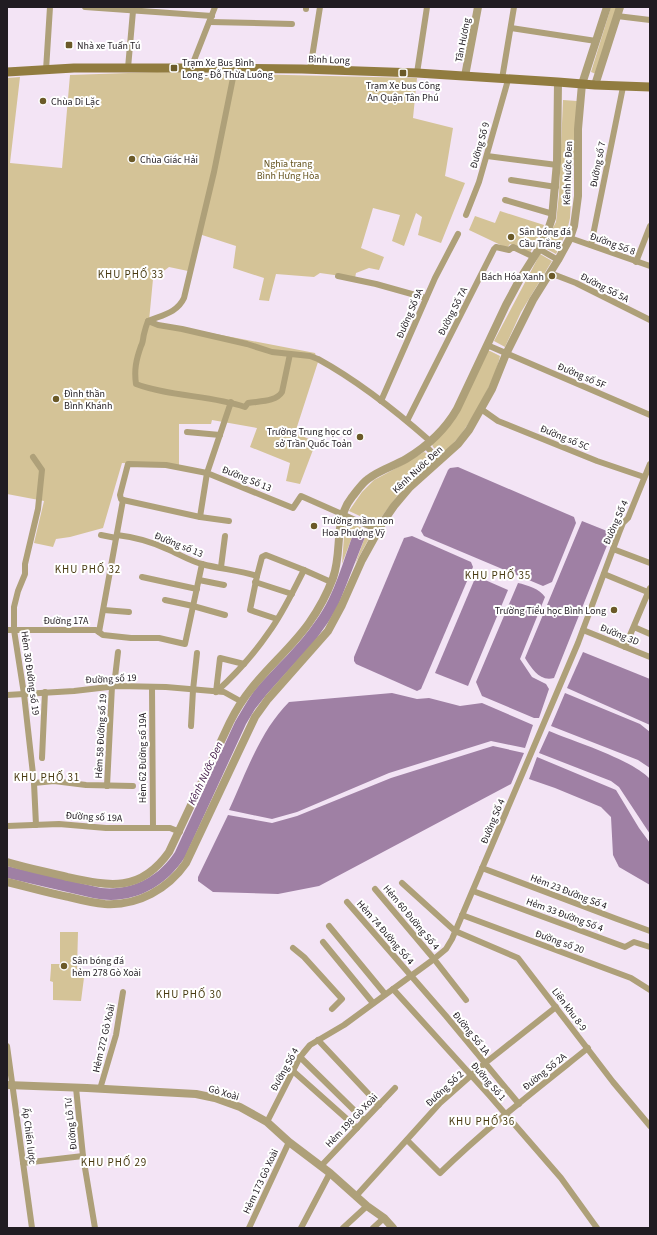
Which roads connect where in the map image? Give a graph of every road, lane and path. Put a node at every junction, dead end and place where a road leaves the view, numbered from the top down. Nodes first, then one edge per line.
1 (50, 7) edge
2 (85, 7) edge
3 (215, 7) edge
4 (320, 7) edge
5 (427, 7) edge
6 (478, 7) edge
7 (514, 7) edge
8 (607, 7) edge
9 (620, 7) edge
10 (133, 11) junction
11 (617, 16) junction
12 (211, 19) junction
13 (650, 20) edge
14 (292, 24) dead end
15 (511, 28) junction
16 (596, 41) junction
17 (128, 68) junction
18 (191, 68) junction
19 (235, 68) junction
20 (46, 70) junction
21 (310, 70) junction
22 (7, 72) edge
23 (417, 73) junction
24 (465, 76) junction
25 (505, 79) junction
26 (558, 82) junction
27 (582, 84) junction
28 (596, 85) junction
29 (623, 87) junction
30 (650, 87) edge
31 (487, 156) junction
32 (557, 165) junction
33 (511, 180) dead end
34 (556, 187) junction
35 (505, 200) dead end
36 (553, 214) junction
37 (466, 215) dead end
38 (650, 226) edge
39 (458, 234) dead end
40 (570, 238) junction
41 (591, 245) junction
42 (536, 253) junction
43 (558, 260) junction
44 (636, 262) junction
45 (650, 266) edge
46 (550, 273) junction
47 (338, 276) dead end
48 (426, 298) junction
49 (650, 320) edge
50 (148, 322) junction
51 (487, 345) junction
52 (290, 354) junction
53 (506, 354) junction
54 (381, 401) junction
55 (231, 402) junction
56 (481, 410) junction
57 (650, 414) edge
58 (407, 421) junction
59 (187, 432) dead end
60 (220, 435) junction
61 (428, 443) junction
62 (33, 457) dead end
63 (440, 461) junction
64 (650, 464) edge
65 (208, 473) junction
66 (644, 477) junction
67 (123, 500) junction
68 (342, 513) junction
69 (200, 517) junction
70 (230, 521) dead end
71 (378, 530) junction
72 (101, 535) dead end
73 (116, 536) junction
74 (225, 536) dead end
75 (613, 549) junction
76 (650, 563) edge
77 (202, 564) junction
78 (221, 567) junction
79 (304, 570) junction
80 (604, 574) junction
81 (142, 577) dead end
82 (256, 579) junction
83 (199, 580) junction
84 (331, 582) junction
85 (224, 585) dead end
86 (197, 589) junction
87 (650, 591) edge
88 (292, 594) junction
89 (165, 600) dead end
90 (193, 606) junction
91 (104, 610) junction
92 (129, 612) dead end
93 (225, 615) dead end
94 (277, 619) junction
95 (634, 627) junction
96 (7, 630) edge
97 (14, 630) junction
98 (583, 630) junction
99 (99, 632) junction
100 (650, 634) edge
101 (626, 647) junction
102 (118, 652) dead end
103 (197, 653) dead end
104 (650, 657) edge
105 (244, 664) junction
106 (113, 686) junction
107 (152, 687) junction
108 (193, 690) junction
109 (45, 692) junction
110 (216, 692) junction
111 (24, 694) junction
112 (7, 695) edge
113 (242, 702) junction
114 (192, 726) dead end
115 (42, 758) dead end
116 (34, 783) junction
117 (107, 786) junction
118 (133, 786) dead end
119 (36, 825) junction
120 (7, 826) edge
121 (153, 828) junction
122 (180, 832) junction
123 (7, 862) edge
124 (482, 868) junction
125 (7, 882) edge
126 (402, 883) dead end
127 (375, 889) dead end
128 (473, 891) junction
129 (346, 902) dead end
130 (462, 916) junction
131 (329, 926) dead end
132 (455, 931) junction
133 (650, 931) edge
134 (323, 942) dead end
135 (650, 947) edge
136 (293, 948) dead end
137 (434, 959) junction
138 (410, 975) junction
139 (393, 988) junction
140 (650, 990) edge
141 (123, 992) dead end
142 (384, 994) junction
143 (466, 1000) dead end
144 (373, 1003) junction
145 (556, 1007) junction
146 (332, 1010) dead end
147 (318, 1040) junction
148 (7, 1046) edge
149 (588, 1048) junction
150 (300, 1057) junction
151 (484, 1064) junction
152 (293, 1071) junction
153 (471, 1075) junction
154 (10, 1085) edge
155 (76, 1088) junction
156 (395, 1088) dead end
157 (100, 1089) junction
158 (519, 1104) junction
159 (379, 1105) junction
160 (505, 1115) junction
161 (364, 1120) junction
162 (267, 1122) junction
163 (650, 1126) edge
164 (357, 1128) junction
165 (407, 1140) junction
166 (289, 1142) junction
167 (83, 1156) junction
168 (24, 1163) junction
169 (321, 1166) junction
170 (330, 1173) junction
171 (356, 1195) junction
172 (368, 1206) junction
173 (384, 1218) junction
174 (32, 1228) edge
175 (95, 1228) edge
176 (249, 1228) edge
177 (301, 1228) edge
178 (343, 1228) edge
179 (373, 1228) edge
180 (393, 1228) edge
181 (596, 1228) edge

1 - 20 street
2 - 10 street
3 - 12 street
4 - 21 street
5 - 23 street
6 - 24 street, Tân Hương
7 - 15 street, Đường Số 9
8 - 16 street, Kênh Nước Đen
9 - 11 street
10 - 12 street
10 - 17 street
11 - 13 street
11 - 28 street
12 - 14 street
12 - 18 street
15 - 16 street
15 - 25 street, Đường Số 9
16 - 27 street, Kênh Nước Đen
17 - 18 main road, Bình Long
17 - 20 main road, Bình Long
18 - 19 main road, Bình Long
19 - 21 main road, Bình Long
19 - 50 street
20 - 22 main road, Bình Long
21 - 23 main road, Bình Long
23 - 24 main road, Bình Long
24 - 25 main road, Bình Long
25 - 26 main road, Bình Long
25 - 31 street, Đường Số 9
26 - 27 main road, Bình Long
26 - 32 street, Kênh Nước Đen
27 - 28 main road, Bình Long
27 - 40 street, Kênh Nước Đen
28 - 29 main road, Bình Long
29 - 30 main road, Bình Long
29 - 41 street, Đường số 7
31 - 32 street
31 - 37 street, Đường Số 9
32 - 34 street, Kênh Nước Đen
33 - 34 street
34 - 36 street, Kênh Nước Đen
35 - 36 street
36 - 42 street, Kênh Nước Đen
38 - 44 street
39 - 48 street, Đường Số 9A
40 - 41 street, Đường Số 8
40 - 43 street, Kênh Nước Đen
41 - 44 street, Đường Số 8
42 - 43 street
42 - 51 street, Kênh Nước Đen
42 - 58 street, Đường Số 7A
43 - 46 street, Kênh Nước Đen
44 - 45 street, Đường Số 8
46 - 49 street, Đường Số 5A
46 - 53 street, Kênh Nước Đen
47 - 48 street
48 - 54 street, Đường Số 9A
50 - 52 street
50 - 55 street
51 - 53 street, Đường số 5F
51 - 61 street, Kênh Nước Đen
52 - 54 street
52 - 55 street
53 - 56 street, Kênh Nước Đen
53 - 57 street, Đường số 5F
54 - 58 street
55 - 60 street, Đường Số 13
56 - 63 street, Kênh Nước Đen
56 - 66 street, Đường số 5C
58 - 61 street
59 - 60 street
60 - 65 street, Đường Số 13
61 - 63 street
61 - 68 street, Kênh Nước Đen
62 - 97 street, Hẻm 30 Đường số 19
63 - 71 street, Kênh Nước Đen
64 - 66 street, Đường Số 4
65 - 67 street, Đường 17A
65 - 68 street, Đường Số 13
65 - 69 street
66 - 75 street, Đường Số 4
67 - 69 street
67 - 73 street, Đường 17A
68 - 71 street
68 - 84 street, Kênh Nước Đen
69 - 70 street
71 - 125 street, Kênh Nước Đen
72 - 73 street, Đường số 13
73 - 77 street, Đường số 13
73 - 91 street, Đường 17A
74 - 78 street
75 - 76 street
75 - 80 street, Đường Số 4
77 - 78 street, Đường số 13
77 - 83 street
78 - 82 street, Đường số 13
79 - 82 street
79 - 84 street
79 - 88 street
80 - 87 street
80 - 98 street, Đường Số 4
81 - 86 street
82 - 88 street, Đường số 13
82 - 94 street
83 - 85 street
83 - 86 street
84 - 113 street, Kênh Nước Đen
86 - 90 street
87 - 95 street
88 - 94 street
89 - 90 street
90 - 93 street
90 - 99 street, Đường 17A
91 - 92 street
91 - 99 street, Đường 17A
94 - 105 street
95 - 100 street
95 - 101 street
96 - 97 street, Đường 17A
97 - 99 street, Đường 17A
97 - 111 street, Hẻm 30 Đường số 19
98 - 101 street, Đường 3D
98 - 124 street, Đường Số 4
101 - 104 street, Đường 3D
102 - 106 street, Hẻm 58 Đường số 19
103 - 108 street
105 - 110 street
105 - 110 street
106 - 107 street, Đường số 19
106 - 109 street, Đường số 19
106 - 117 street, Hẻm 58 Đường số 19
107 - 108 street, Đường số 19
107 - 121 street, Hẻm 62 Đường số 19A
108 - 110 street, Đường số 19
108 - 114 street
109 - 111 street, Đường số 19
109 - 115 street
110 - 113 street, Đường số 19
111 - 112 street, Đường số 19
111 - 116 street, Hẻm 30 Đường số 19
113 - 122 street, Kênh Nước Đen
116 - 117 street
116 - 119 street, Hẻm 30 Đường số 19
117 - 118 street
119 - 120 street, Đường số 19A
119 - 121 street, Đường số 19A
121 - 122 street, Đường số 19A
122 - 123 street, Kênh Nước Đen
124 - 128 street, Đường Số 4
124 - 133 street, Hẻm 23 Đường Số 4
126 - 132 street, Liên khu 8-9
127 - 137 street, Hẻm 60 Đường Số 4
128 - 130 street, Đường Số 4
128 - 135 street, Hẻm 33 Đường Số 4
129 - 138 street, Hẻm 74 Đường Số 4
130 - 132 street, Đường Số 4
130 - 140 street, Đường số 20
131 - 142 street
132 - 137 street, Đường Số 4
132 - 145 street, Liên khu 8-9
134 - 144 street
136 - 146 street
137 - 138 street, Đường Số 4
137 - 143 street, Hẻm 60 Đường Số 4
138 - 139 street, Đường Số 4
138 - 151 street, Đường Số 1A
139 - 142 street, Đường Số 4
139 - 153 street, Đường Số 1
141 - 157 street, Hẻm 272 Gò Xoài
142 - 144 street, Đường Số 4
144 - 147 street, Đường Số 4
145 - 149 street, Liên khu 8-9
145 - 151 street, Đường Số 2
147 - 150 street, Đường Số 4
147 - 159 street
148 - 154 street, Ấp Chiến lược
149 - 158 street, Đường Số 2A
149 - 163 street, Liên khu 8-9
150 - 152 street, Đường Số 4
150 - 161 street
151 - 153 street, Đường Số 2
151 - 158 street, Đường Số 1A
152 - 162 street, Đường Số 4
152 - 164 street
153 - 160 street, Đường Số 1
153 - 165 street, Đường Số 2
154 - 155 street, Gò Xoài
154 - 168 street, Ấp Chiến lược
155 - 157 street, Gò Xoài
155 - 167 street, Đường Lô Tư
156 - 159 street, Hẻm 198 Gò Xoài
157 - 162 street, Gò Xoài
158 - 160 street, Đường Số 2A
159 - 161 street, Hẻm 198 Gò Xoài
160 - 165 street, Đường Số 2A
160 - 181 street, Đường Số 1
161 - 164 street, Hẻm 198 Gò Xoài
162 - 166 street, Gò Xoài
164 - 169 street, Hẻm 198 Gò Xoài
165 - 171 street, Đường Số 2
166 - 169 street, Gò Xoài
166 - 176 street, Hẻm 173 Gò Xoài
167 - 168 street
167 - 175 street, Đường Lô Tư
168 - 174 street, Ấp Chiến lược
169 - 170 street, Gò Xoài
170 - 171 street, Gò Xoài
170 - 177 street
171 - 172 street, Gò Xoài
172 - 173 street, Gò Xoài
172 - 178 street
173 - 179 street
173 - 180 street, Gò Xoài

